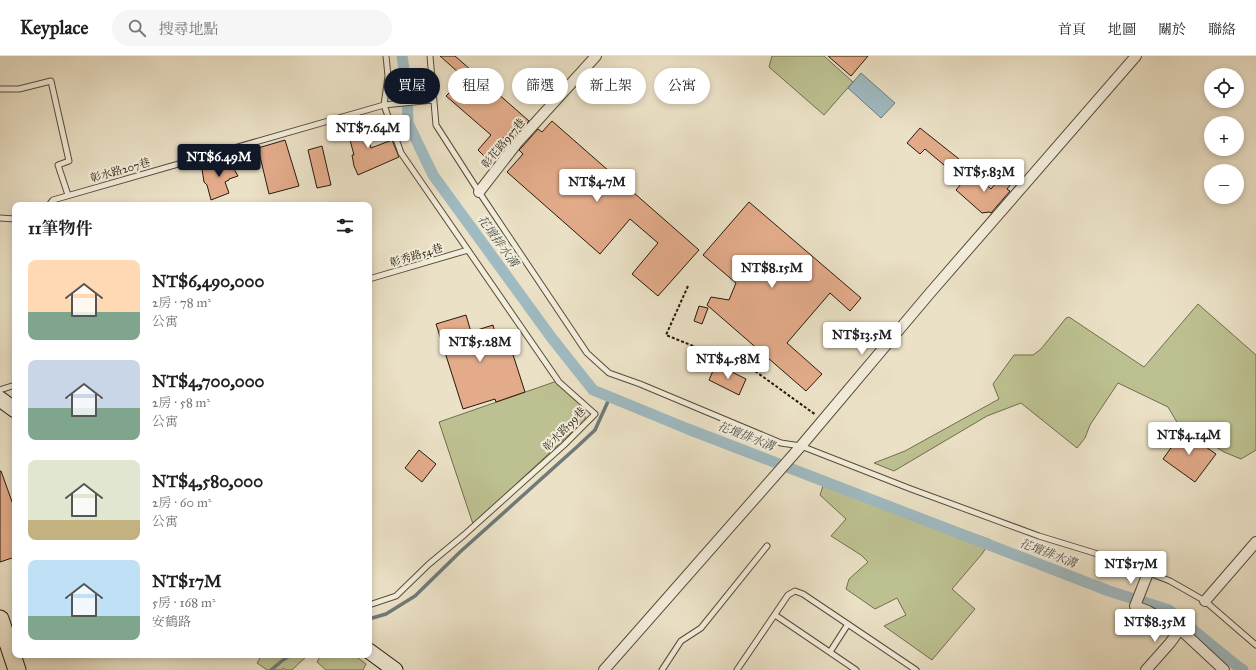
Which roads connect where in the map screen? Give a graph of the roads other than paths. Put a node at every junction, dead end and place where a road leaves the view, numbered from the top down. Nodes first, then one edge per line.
1 (386, 56) edge
2 (430, 56) edge
3 (596, 56) edge
4 (1136, 56) edge
5 (431, 68) edge
6 (0, 89) edge
7 (394, 104) edge
8 (433, 104) edge
9 (384, 105) junction
10 (479, 192) junction
11 (68, 195) junction
12 (51, 202) edge
13 (0, 218) edge
14 (12, 219) edge
15 (468, 250) junction
16 (372, 278) edge
17 (12, 386) edge
18 (0, 390) edge
19 (0, 399) edge
20 (12, 408) edge
21 (801, 446) junction
22 (1256, 542) edge
23 (767, 546) dead end
24 (1148, 573) junction
25 (1204, 601) junction
26 (372, 604) edge
27 (775, 615) junction
28 (0, 619) edge
29 (848, 624) junction
30 (1180, 629) junction
31 (1256, 645) edge
32 (830, 652) junction
33 (372, 653) edge
34 (12, 655) edge
35 (13, 658) edge
36 (910, 668) edge
37 (17, 670) edge
38 (395, 670) edge
39 (604, 670) edge
40 (662, 670) edge
41 (737, 670) edge
42 (856, 670) edge
43 (916, 670) edge
44 (1146, 670) edge
45 (1224, 670) edge

1 - 9 lane, 彰水路99巷
2 - 5 lane
3 - 10 street, 彰花路957巷
4 - 21 street
6 - 11 lane
7 - 9 lane, 彰水路207巷
8 - 10 lane
9 - 11 lane, 彰水路207巷
9 - 15 lane, 彰水路99巷
10 - 21 lane
11 - 12 lane, 彰水路207巷
13 - 14 lane
15 - 16 lane, 彰秀路54巷
15 - 26 lane, 彰水路99巷
17 - 18 lane
19 - 20 street
21 - 24 lane
21 - 39 street
22 - 25 street
23 - 40 lane
24 - 25 lane
24 - 30 street
25 - 31 lane
27 - 29 lane
27 - 32 lane
27 - 41 lane
28 - 34 main road
29 - 32 lane
29 - 36 lane
30 - 44 street
30 - 45 street
32 - 42 lane
33 - 38 street
35 - 37 main road
36 - 43 lane

